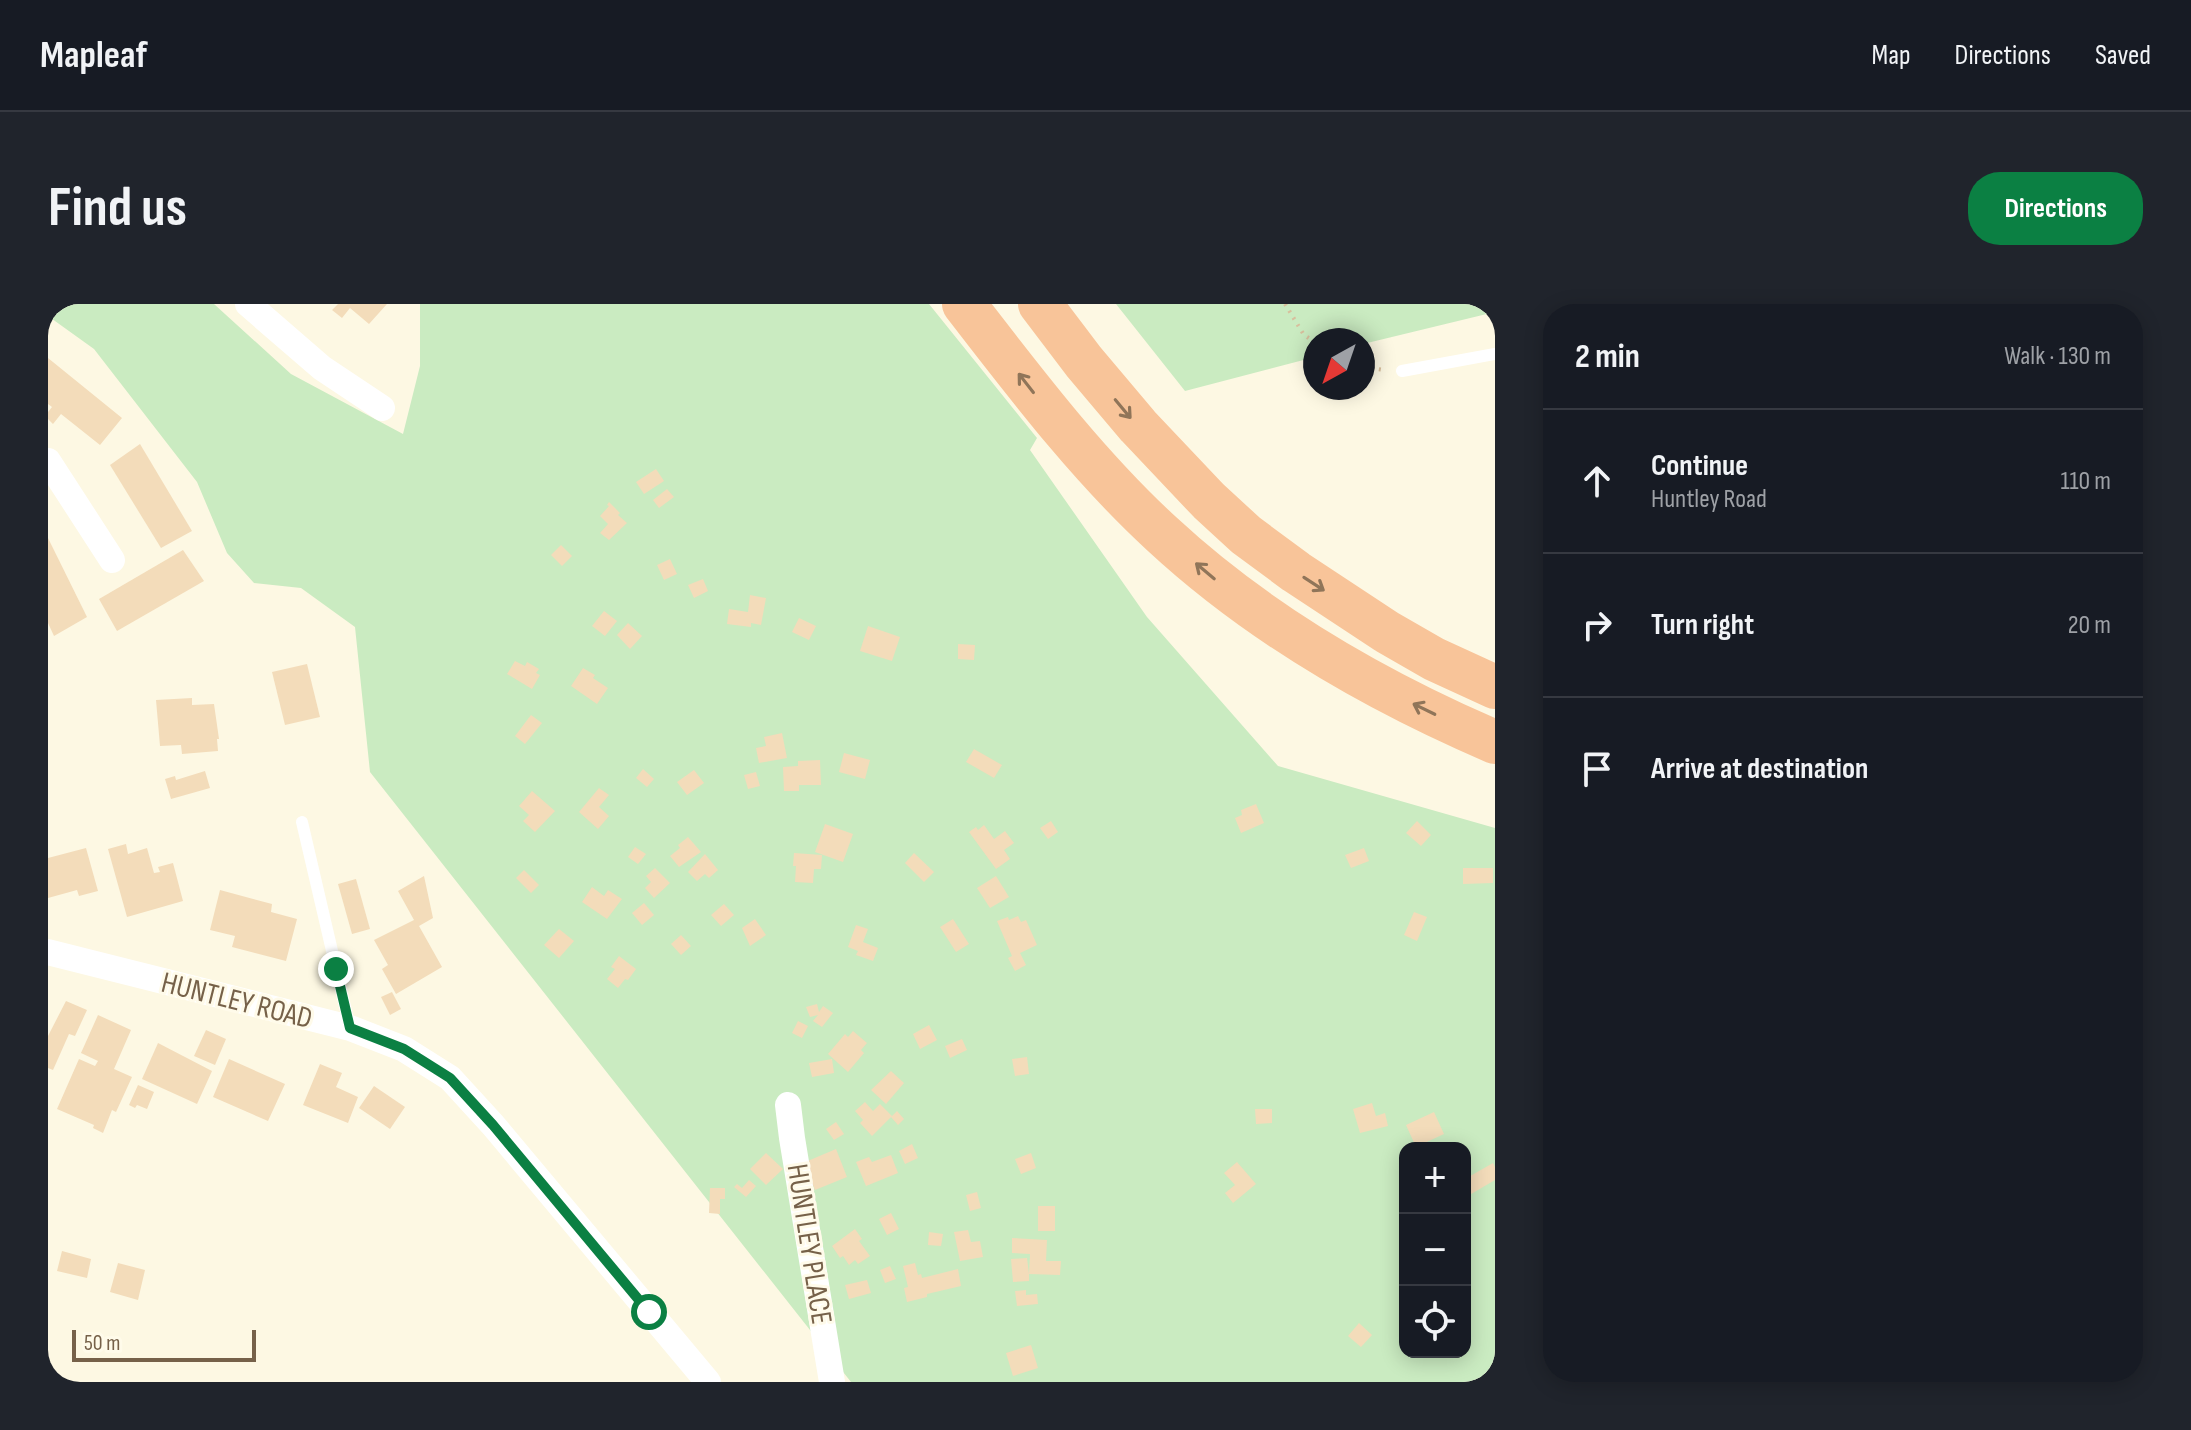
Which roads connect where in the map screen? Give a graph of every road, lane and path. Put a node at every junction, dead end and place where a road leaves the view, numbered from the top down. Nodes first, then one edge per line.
1 (248, 304) edge
2 (964, 304) edge
3 (1040, 304) edge
4 (1285, 304) edge
5 (1303, 333) edge
6 (1495, 354) edge
7 (1402, 371) dead end
8 (382, 408) dead end
9 (48, 461) edge
10 (112, 560) dead end
11 (1495, 687) edge
12 (1495, 742) edge
13 (302, 822) dead end
14 (48, 952) edge
15 (350, 1028) junction
16 (788, 1105) dead end
17 (708, 1382) edge
18 (832, 1382) edge

1 - 8 street
12 -> 2 highway
3 -> 11 highway
4 - 5 path
6 - 7 lane
9 - 10 street
13 - 15 lane
14 - 15 street, HUNTLEY ROAD
15 - 17 street, HUNTLEY ROAD
16 - 18 street, HUNTLEY PLACE

